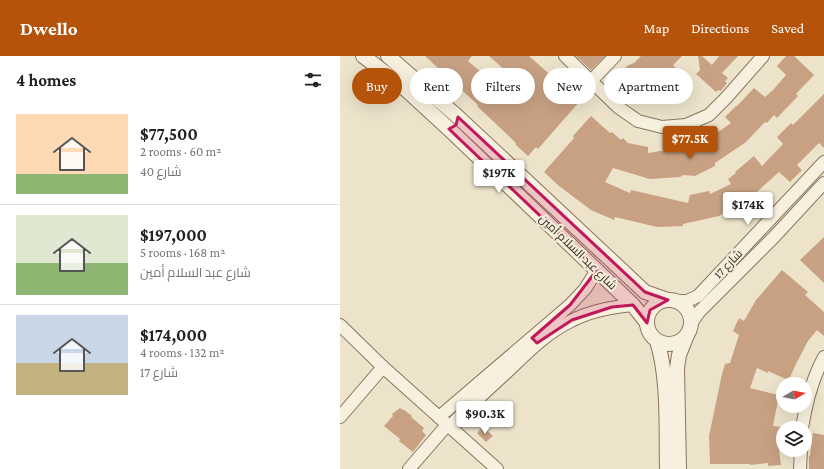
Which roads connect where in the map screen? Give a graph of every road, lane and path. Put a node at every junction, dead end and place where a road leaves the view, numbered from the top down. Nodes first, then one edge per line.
1 (363, 56) edge
2 (388, 56) edge
3 (565, 56) edge
4 (615, 56) edge
5 (763, 56) edge
6 (578, 68) edge
7 (596, 77) edge
8 (596, 85) edge
9 (458, 118) junction
10 (449, 129) junction
11 (480, 138) junction
12 (471, 149) junction
13 (824, 162) edge
14 (824, 183) edge
15 (597, 270) junction
16 (671, 301) junction
17 (633, 305) junction
18 (647, 323) junction
19 (340, 325) edge
20 (689, 330) junction
21 (534, 341) junction
22 (656, 341) junction
23 (824, 357) edge
24 (383, 367) junction
25 (340, 417) edge
26 (803, 421) edge
27 (445, 423) junction
28 (801, 457) edge
29 (411, 468) edge
30 (497, 469) edge
31 (667, 469) edge
32 (680, 469) edge
33 (800, 469) edge

1 - 10 street, شارع عبد السلام أمين
2 - 9 street, شارع عبد السلام أمين
3 - 6 street
4 - 7 street
5 - 8 street
9 - 10 street
9 - 11 street, شارع عبد السلام أمين
10 - 12 street, شارع عبد السلام أمين
11 - 12 street
11 - 16 street, شارع عبد السلام أمين
12 - 15 street, شارع عبد السلام أمين
13 - 16 street, شارع 17
14 - 20 street, شارع 17
15 - 17 street, شارع عبد السلام أمين
15 - 21 street
16 - 18 street
16 - 20 street
17 - 18 street, شارع عبد السلام أمين
17 - 21 street
18 - 22 street
19 - 24 street
20 - 22 street
20 - 32 street
21 - 27 street
22 - 31 street
23 - 26 street
24 - 25 street
24 - 27 street
27 - 29 street
27 - 30 street
28 - 33 street

